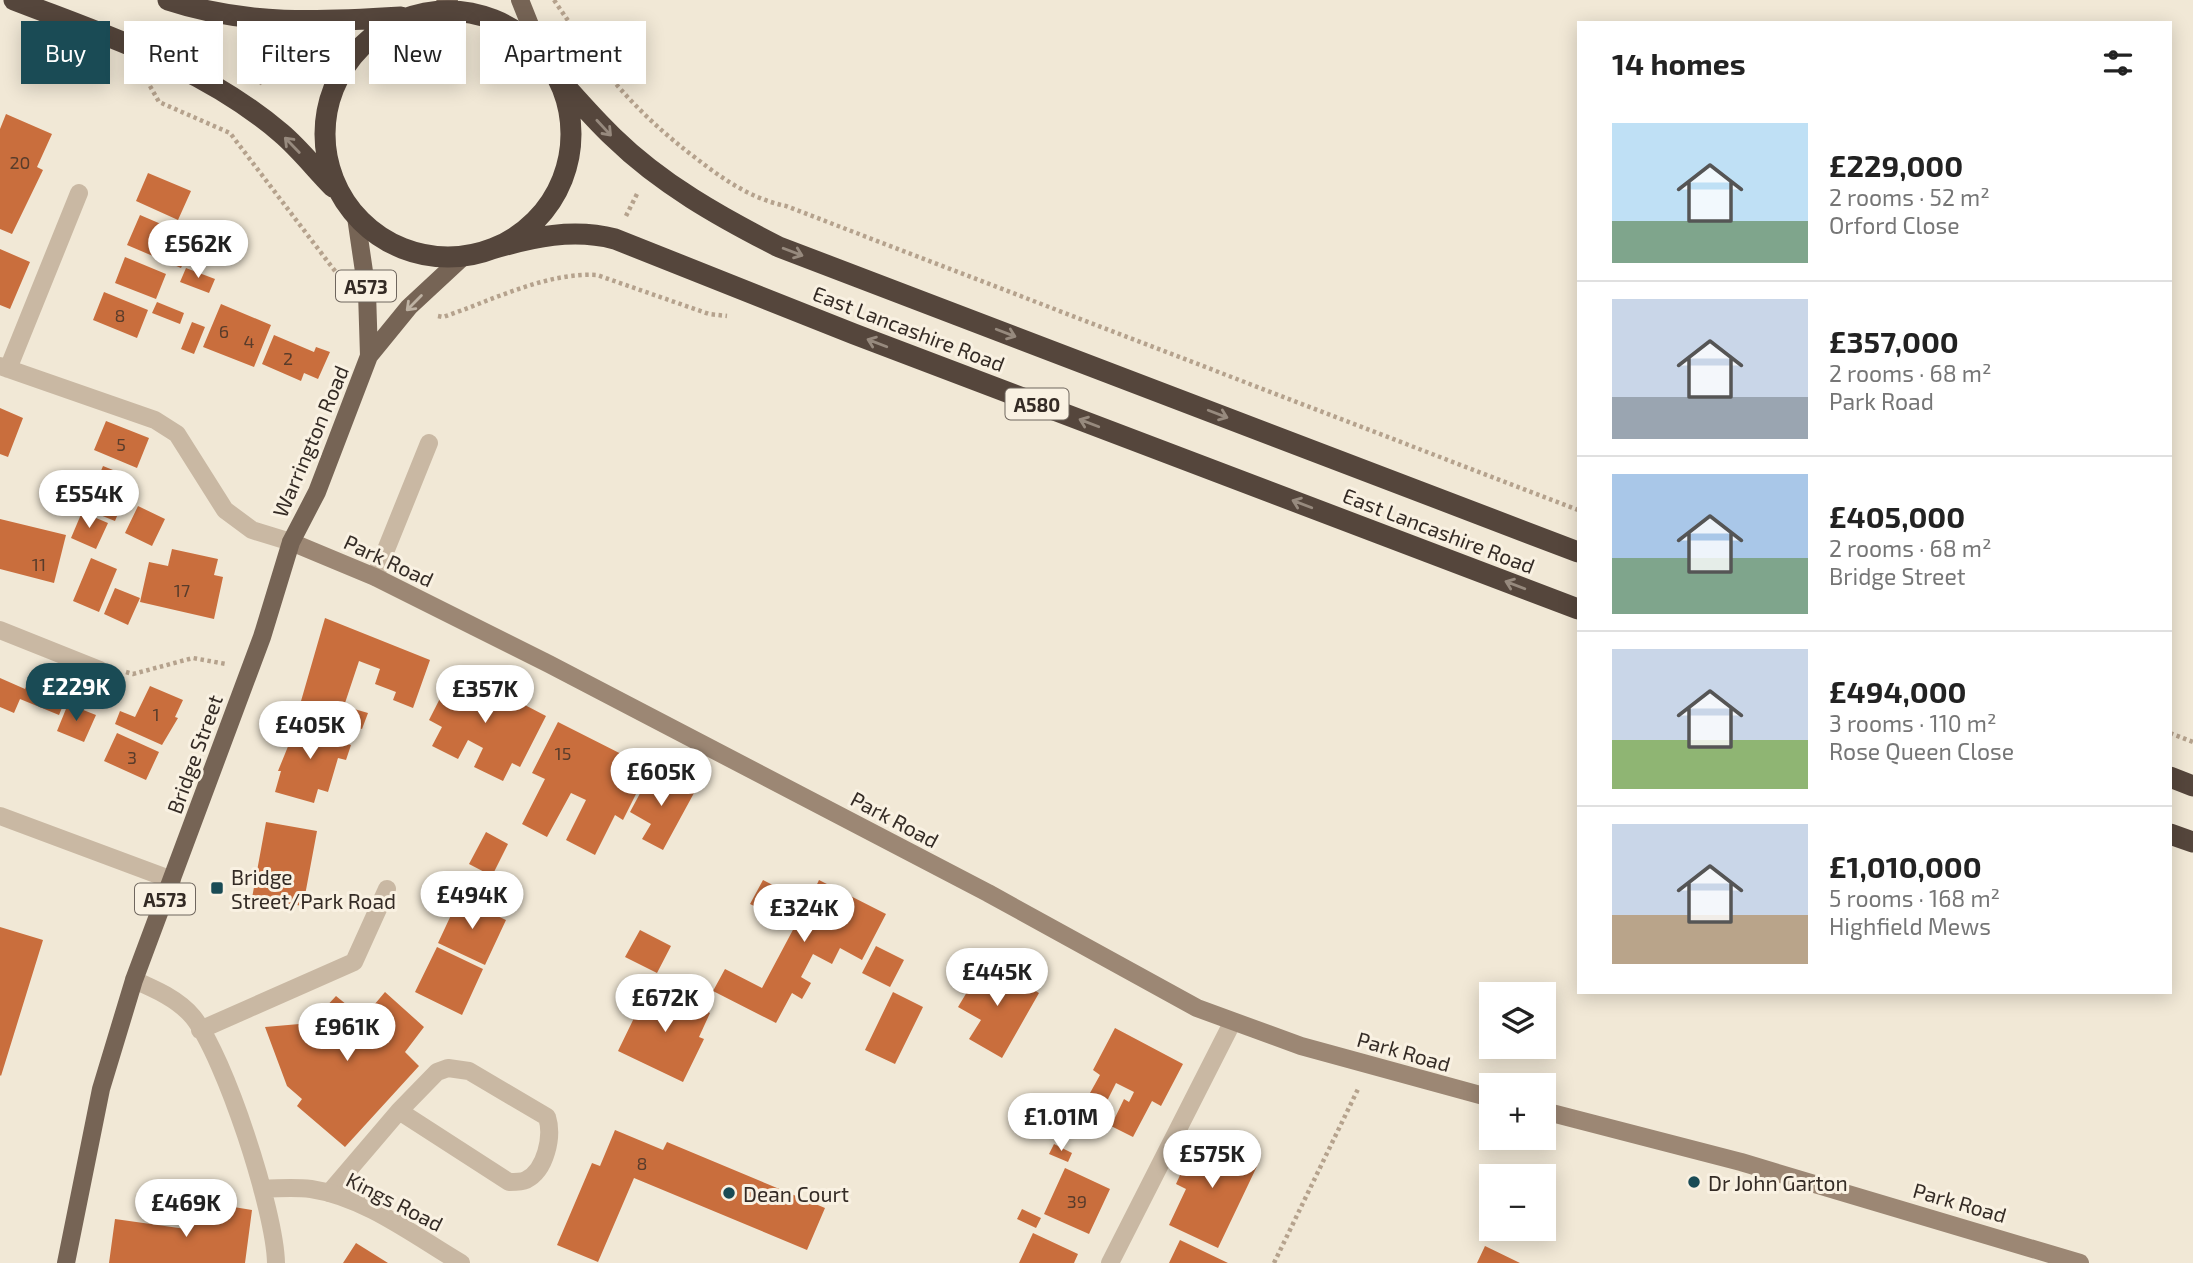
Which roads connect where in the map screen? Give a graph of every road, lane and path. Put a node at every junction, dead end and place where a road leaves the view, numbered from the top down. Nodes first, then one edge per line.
1 (14, 0) edge
2 (168, 0) edge
3 (520, 0) edge
4 (554, 0) edge
5 (444, 6) edge
6 (413, 16) junction
7 (275, 21) edge
8 (335, 21) edge
9 (497, 21) edge
10 (528, 21) edge
11 (259, 84) edge
12 (560, 84) edge
13 (564, 84) edge
14 (245, 107) junction
15 (665, 135) junction
16 (649, 168) junction
17 (79, 193) dead end
18 (340, 194) junction
19 (356, 216) junction
20 (615, 239) junction
21 (492, 249) junction
22 (464, 256) junction
23 (339, 277) dead end
24 (434, 315) dead end
25 (369, 356) junction
26 (4, 368) edge
27 (429, 443) dead end
28 (1577, 510) edge
29 (291, 542) junction
30 (1577, 551) edge
31 (375, 578) junction
32 (1577, 609) edge
33 (0, 630) edge
34 (100, 670) joint
35 (248, 672) junction
36 (2172, 734) edge
37 (2193, 742) edge
38 (2172, 778) edge
39 (2193, 786) edge
40 (0, 816) edge
41 (2172, 835) edge
42 (2193, 842) edge
43 (172, 880) junction
44 (387, 889) dead end
45 (134, 980) junction
46 (1232, 1023) junction
47 (200, 1030) junction
48 (1370, 1065) junction
49 (1479, 1095) edge
50 (399, 1111) junction
51 (1556, 1114) edge
52 (262, 1189) junction
53 (329, 1193) junction
54 (66, 1263) edge
55 (276, 1263) edge
56 (461, 1263) edge
57 (1110, 1263) edge
58 (1274, 1263) edge
59 (2080, 1263) edge

1 - 14 highway, A580
2 - 7 highway, A580
3 - 10 main road
4 - 15 path
5 - 6 highway, A580
5 - 9 highway, A580
6 - 8 highway, A580
6 - 18 highway, A580
11 - 14 path
12 - 21 highway, A580
13 -> 16 highway, East Lancashire Road / A580
18 -> 14 highway, A580
14 - 23 path
15 - 16 path
15 - 28 path
16 - 20 path
16 -> 30 highway, East Lancashire Road / A580
17 - 26 street
18 - 19 highway, A580
19 - 22 highway, A580
19 - 25 main road, Warrington Road / A573
20 - 21 highway, East Lancashire Road / A580
20 - 24 path
32 -> 20 highway, East Lancashire Road / A580
21 - 22 highway, A580
22 -> 25 main road, Warrington Road / A573
25 - 29 main road, Warrington Road / A573
26 - 29 street
27 - 31 street
29 - 31 street, Park Road
29 - 35 main road, Bridge Street / A573
31 - 46 street, Park Road
33 - 34 street
34 - 35 path
35 - 43 main road, Bridge Street / A573
36 - 37 path
38 - 39 highway
40 - 43 street
41 - 42 highway
43 - 45 main road, Bridge Street / A573
44 - 47 street
45 - 47 street
45 - 54 main road, Bridge Street / A573
46 - 48 street, Park Road
46 - 57 street
47 - 52 street
48 - 49 street, Park Road
48 - 58 path
50 - 50 street
50 - 53 street
51 - 59 street, Park Road
52 - 53 street, Kings Road
52 - 55 street
53 - 56 street, Kings Road

